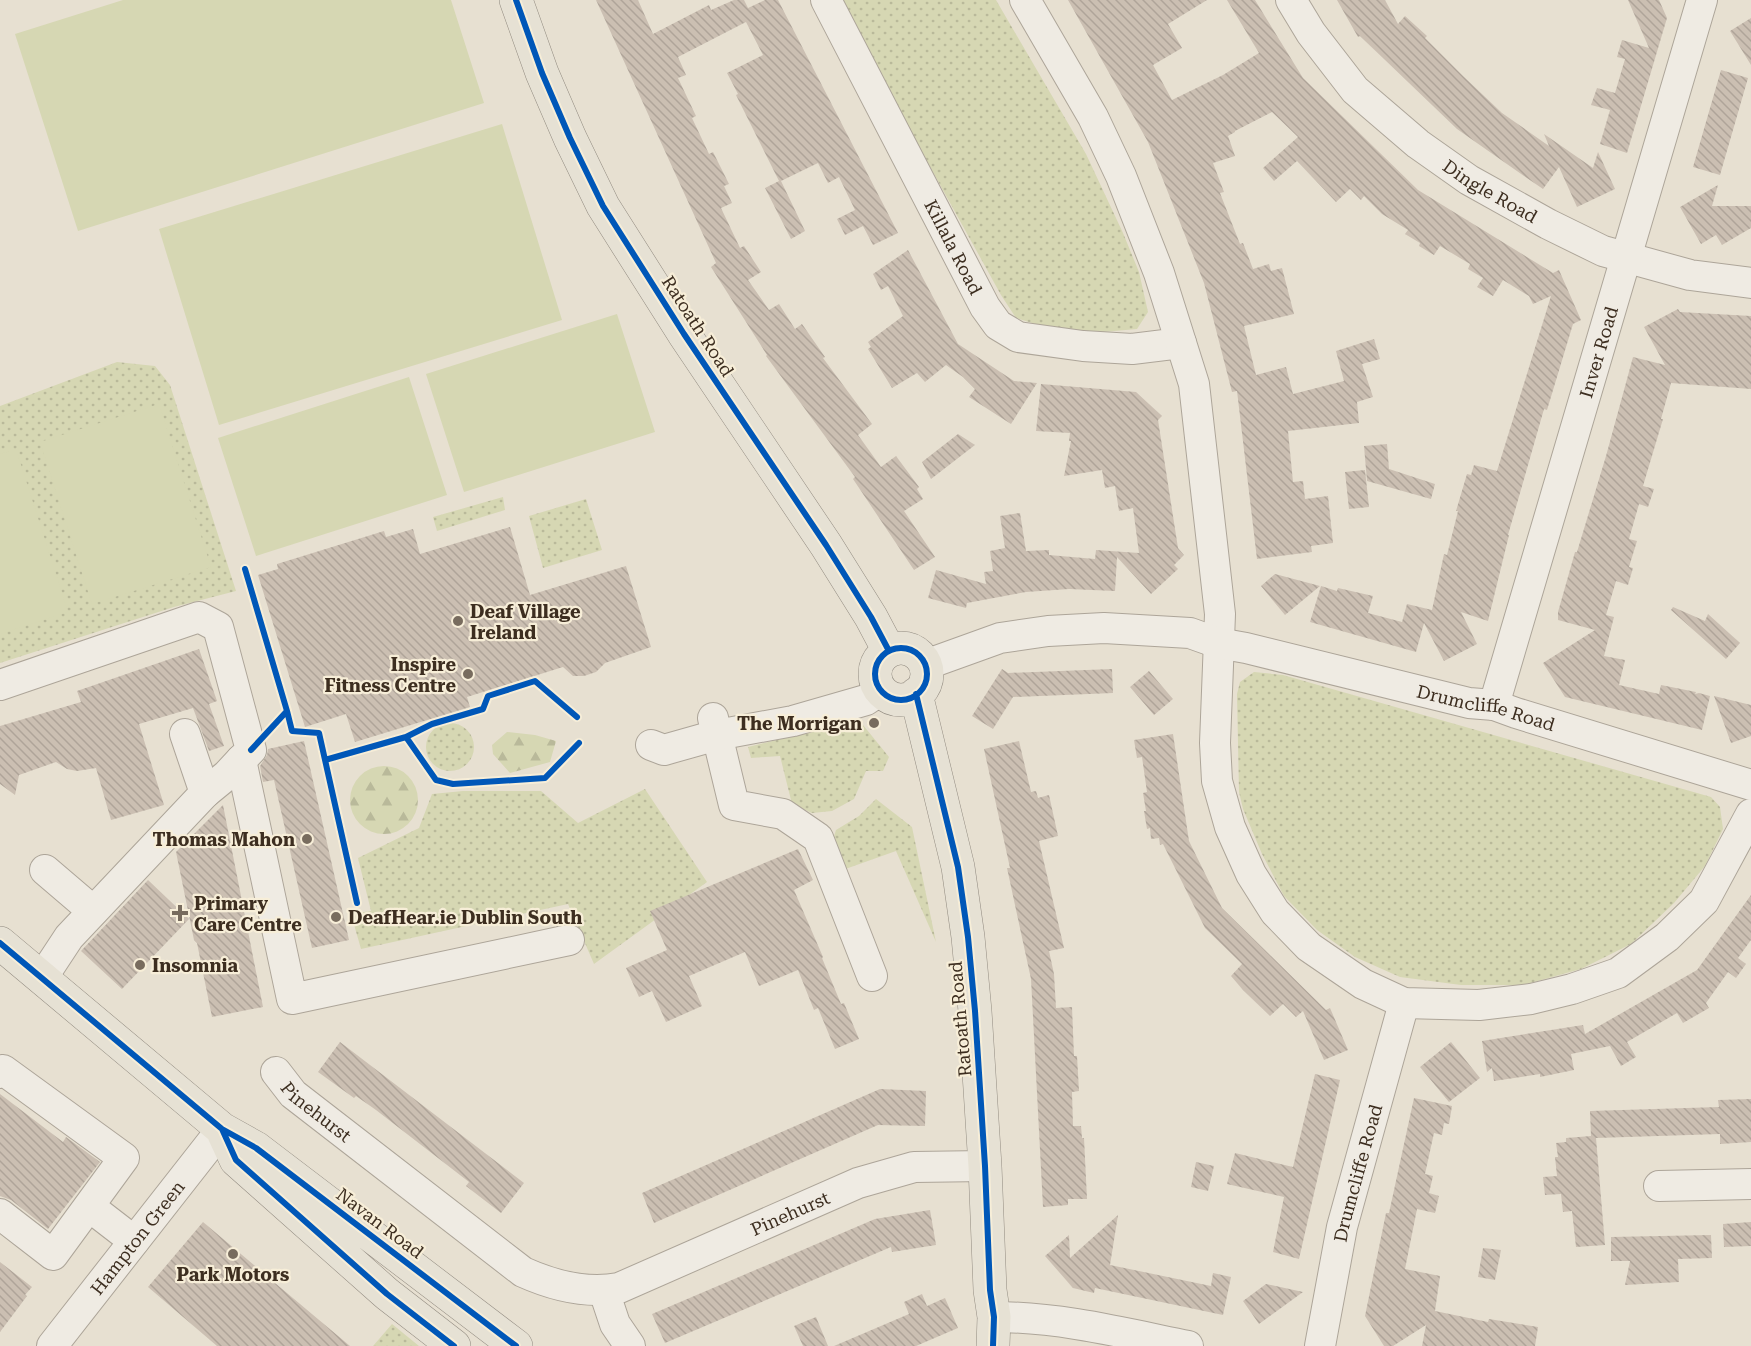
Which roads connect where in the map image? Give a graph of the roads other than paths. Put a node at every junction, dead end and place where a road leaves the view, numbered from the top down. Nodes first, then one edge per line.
1 (516, 0) edge
2 (826, 0) edge
3 (1024, 0) edge
4 (1291, 0) edge
5 (1702, 0) edge
6 (1627, 256) junction
7 (1751, 283) edge
8 (1181, 343) junction
9 (1218, 643) junction
10 (889, 651) junction
11 (921, 679) junction
12 (0, 685) edge
13 (881, 690) junction
14 (1494, 705) junction
15 (715, 727) junction
16 (185, 734) dead end
17 (651, 745) dead end
18 (241, 760) junction
19 (1751, 785) edge
20 (205, 793) junction
21 (1751, 814) edge
22 (45, 870) dead end
23 (93, 911) junction
24 (569, 940) dead end
25 (0, 944) edge
26 (872, 976) dead end
27 (42, 978) junction
28 (1404, 1003) junction
29 (276, 1072) dead end
30 (0, 1073) edge
31 (222, 1130) junction
32 (985, 1166) junction
33 (1751, 1184) edge
34 (1659, 1186) dead end
35 (0, 1214) edge
36 (99, 1214) junction
37 (134, 1241) junction
38 (604, 1291) junction
39 (994, 1332) edge
40 (52, 1346) edge
41 (454, 1346) edge
42 (516, 1346) edge
43 (630, 1346) edge
44 (1188, 1346) edge
45 (1320, 1346) edge

1 - 10 main road, Ratoath Road
2 - 8 street, Killala Road
3 - 8 street
4 - 6 street, Dingle Road
5 - 6 street, Inver Road
6 - 7 street, Dingle Road
6 - 14 street, Inver Road
8 - 9 street
9 - 11 street, Drumcliffe Road
9 - 14 street, Drumcliffe Road
9 - 28 street
10 - 11 main road
10 - 13 main road
11 - 13 main road
11 - 32 main road, Ratoath Road
12 - 18 street
13 - 15 street
14 - 19 street, Drumcliffe Road
15 - 17 street
15 - 26 street
16 - 20 street
18 - 20 street
18 - 24 street
20 - 23 street
21 - 28 street
22 - 23 street
23 - 27 street
25 - 27 main road, Navan Road
27 - 31 main road, Navan Road
28 - 45 street, Drumcliffe Road
29 - 38 street, Pinehurst
30 - 36 street
31 - 37 street, Hampton Green
31 - 41 main road, Navan Road
31 - 42 main road, Navan Road
32 - 38 street, Pinehurst
32 - 39 main road, Ratoath Road
33 - 34 street
35 - 36 street
36 - 37 street
37 - 40 street, Hampton Green
38 - 43 street
39 - 44 street

